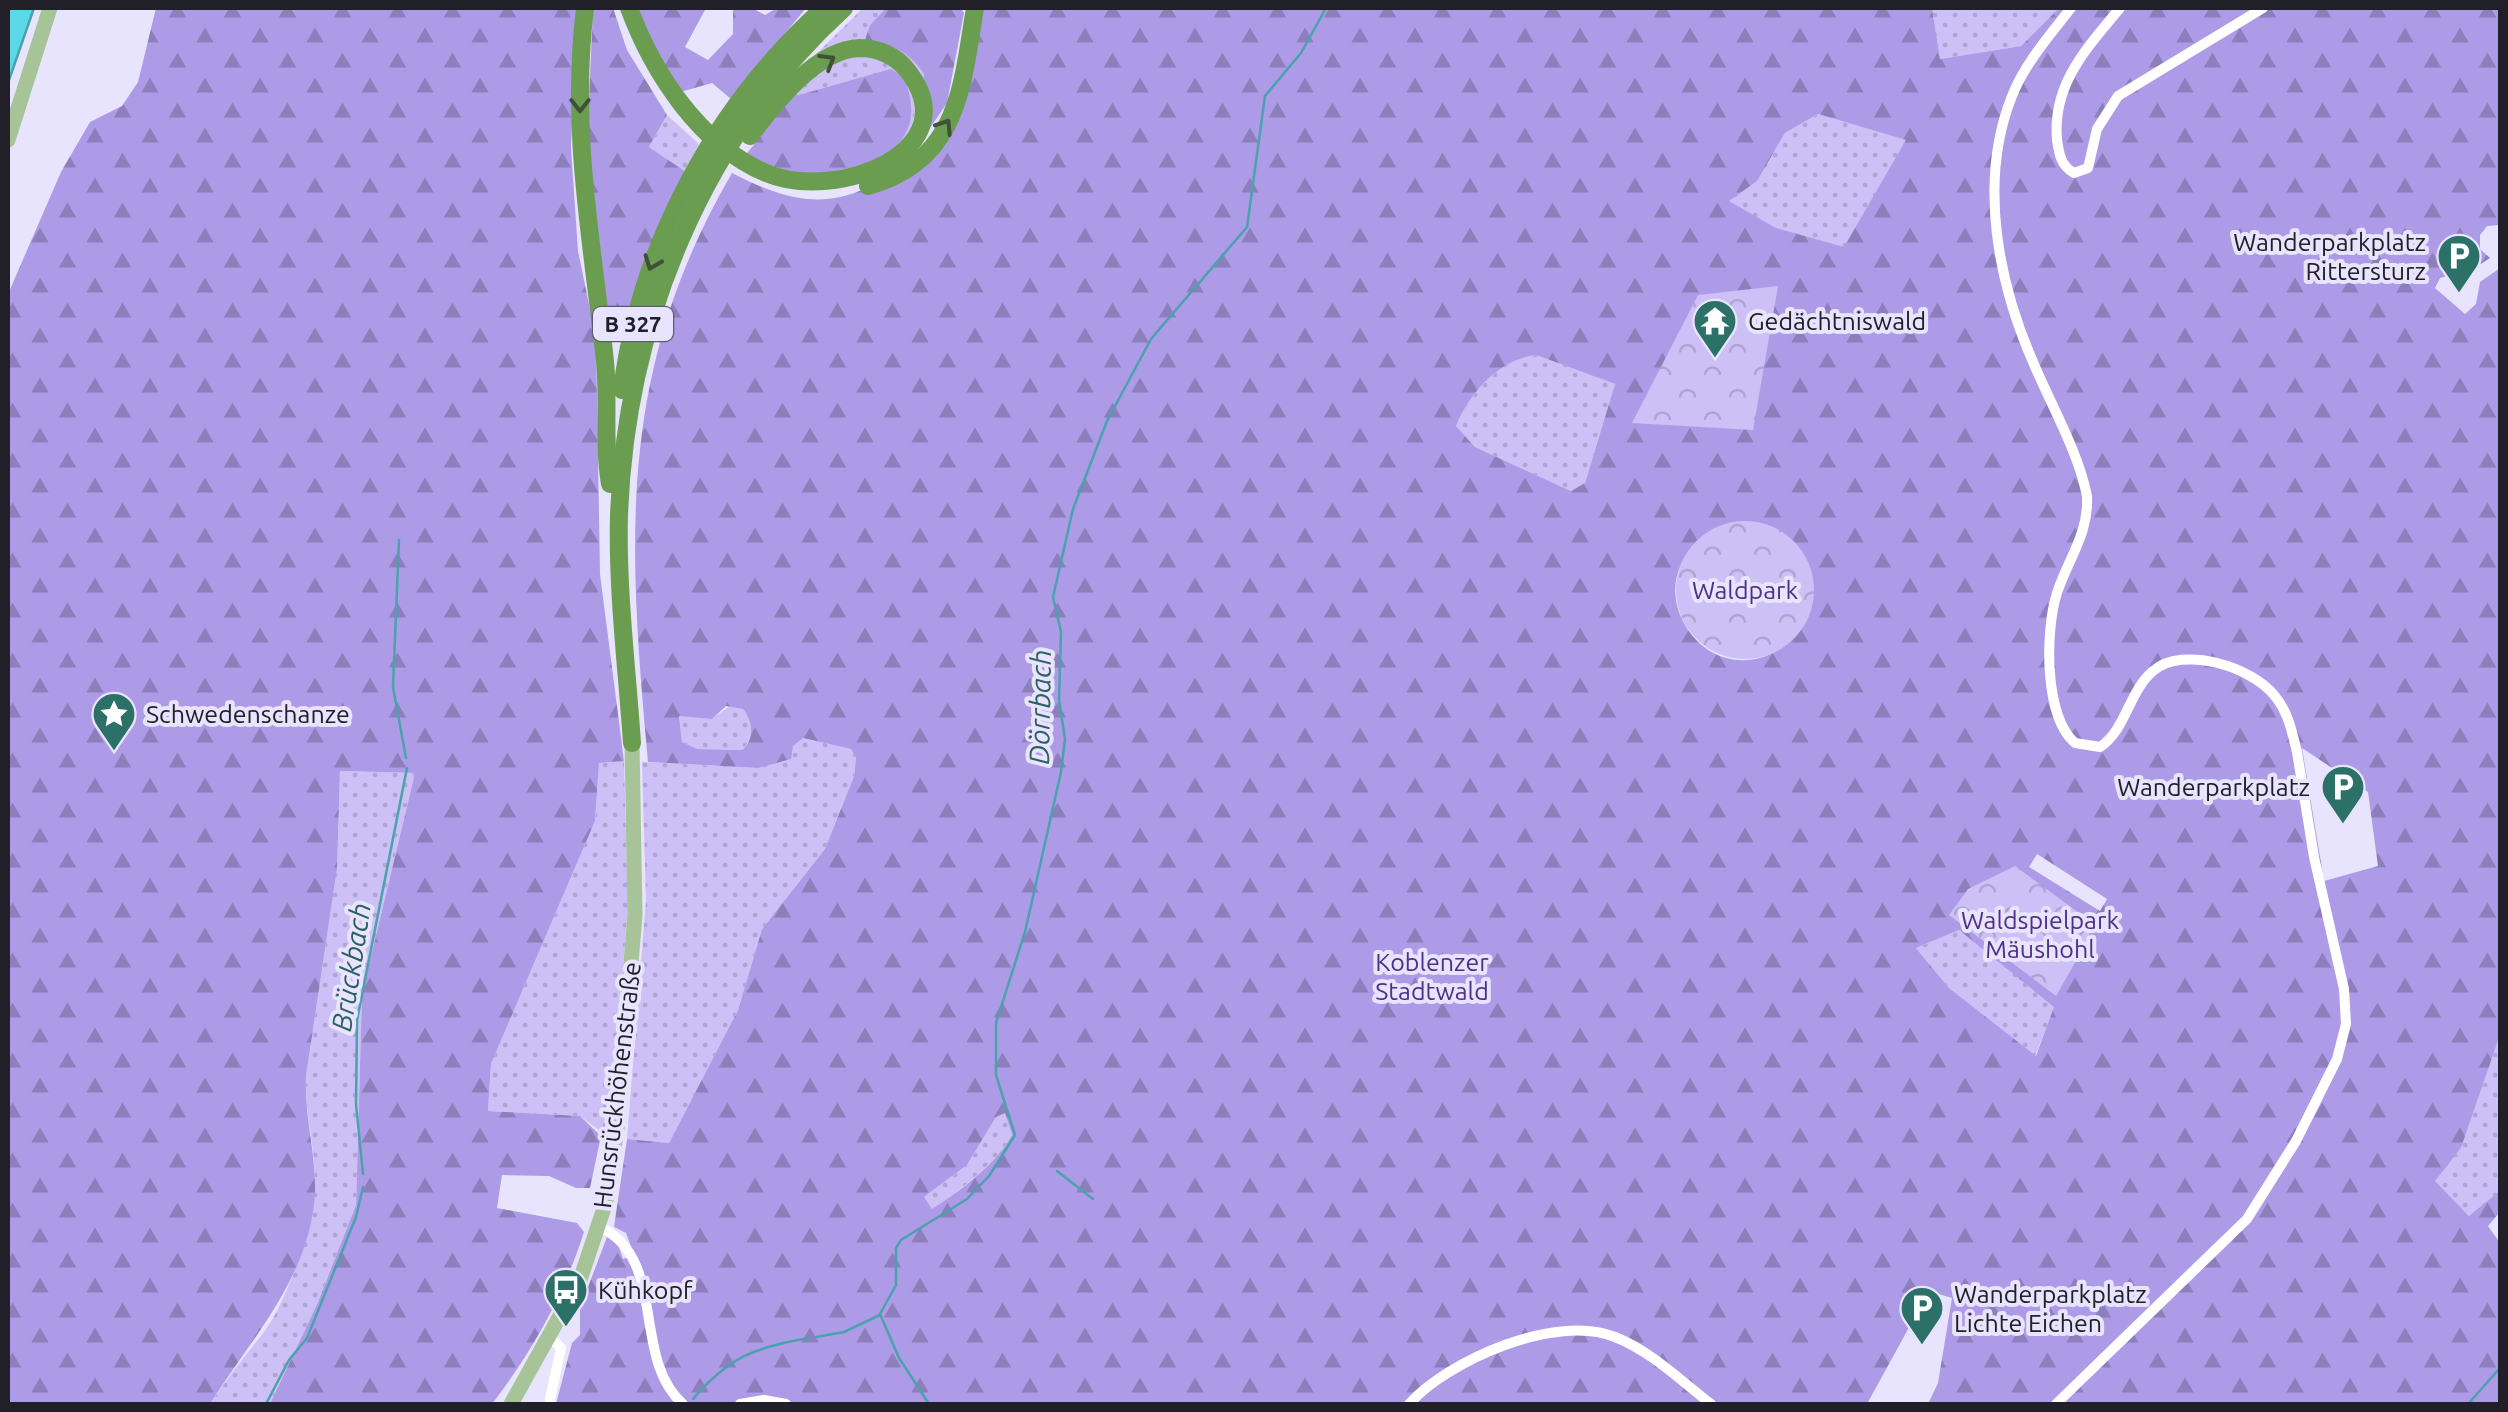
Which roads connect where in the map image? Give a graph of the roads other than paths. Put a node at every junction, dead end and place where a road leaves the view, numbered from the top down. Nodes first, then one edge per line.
1 (50, 8) edge
2 (585, 8) edge
3 (620, 8) edge
4 (630, 8) edge
5 (824, 8) edge
6 (844, 8) edge
7 (974, 8) edge
8 (2071, 8) edge
9 (2120, 8) edge
10 (2263, 8) edge
11 (747, 119) junction
12 (8, 140) edge
13 (704, 178) junction
14 (610, 484) junction
15 (632, 743) junction
16 (600, 1227) junction
17 (551, 1338) junction
18 (510, 1404) edge
19 (548, 1404) edge
20 (683, 1404) edge
21 (740, 1404) edge
22 (786, 1404) edge
23 (1409, 1404) edge
24 (1711, 1404) edge
25 (2056, 1404) edge

1 - 12 main road
2 -> 14 highway
3 -> 7 highway
11 -> 4 highway
5 - 11 highway, B 327
6 - 11 highway, B 327
8 - 25 street
9 - 10 street
11 - 13 highway, B 327
11 - 13 highway
13 -> 14 highway, B 327
13 - 15 highway, B 327
14 - 15 highway, B 327
15 - 16 main road, Hunsrückhöhenstraße / B 327
16 - 17 main road, Hunsrückhöhenstraße / B 327
16 - 20 street
17 - 18 main road, Hunsrückhöhenstraße / B 327
17 - 19 street
21 - 22 street
23 - 24 street

